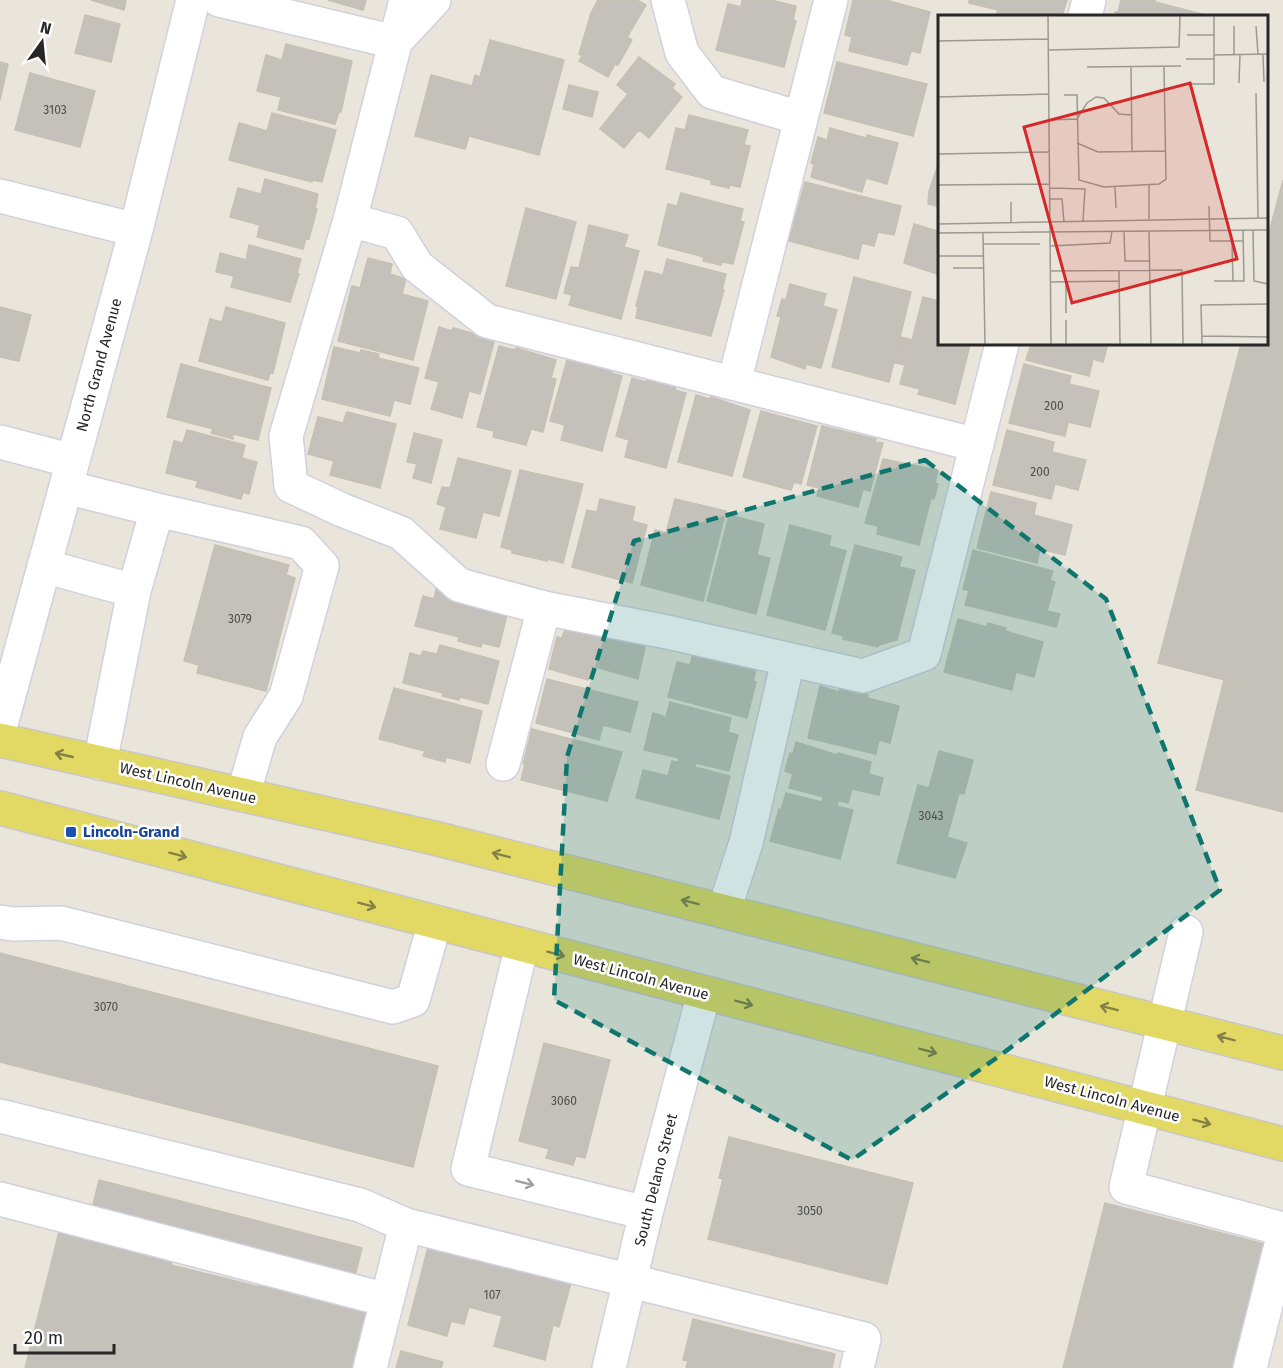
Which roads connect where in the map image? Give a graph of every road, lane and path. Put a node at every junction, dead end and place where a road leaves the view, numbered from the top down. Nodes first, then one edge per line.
1 (193, 0) edge
2 (219, 0) edge
3 (406, 0) edge
4 (434, 0) edge
5 (668, 0) edge
6 (831, 0) edge
7 (1089, 0) edge
8 (1085, 15) edge
9 (395, 42) junction
10 (800, 118) junction
11 (0, 196) edge
12 (350, 220) junction
13 (136, 230) junction
14 (1002, 345) edge
15 (734, 383) junction
16 (0, 442) edge
17 (977, 445) junction
18 (69, 474) junction
19 (157, 510) junction
20 (44, 567) junction
21 (134, 591) junction
22 (544, 608) junction
23 (788, 661) junction
24 (0, 728) edge
25 (0, 740) edge
26 (100, 763) junction
27 (503, 764) dead end
28 (243, 795) junction
29 (0, 808) edge
30 (724, 910) junction
31 (0, 922) edge
32 (435, 922) junction
33 (1186, 932) dead end
34 (522, 945) junction
35 (704, 993) junction
36 (1166, 1022) junction
37 (1283, 1053) edge
38 (1145, 1108) junction
39 (0, 1116) edge
40 (1283, 1144) edge
41 (0, 1199) edge
42 (646, 1213) junction
43 (406, 1225) junction
44 (1283, 1229) edge
45 (1283, 1237) edge
46 (631, 1280) junction
47 (387, 1300) junction
48 (370, 1368) edge
49 (609, 1368) edge
50 (857, 1368) edge
51 (1250, 1368) edge

1 - 13 street, North Grand Avenue
2 - 9 street
3 - 9 street
4 - 9 street
5 - 10 street
6 - 10 street
7 - 8 street
9 - 12 street
10 - 15 street
11 - 13 street
12 - 15 street
12 - 22 street
13 - 18 street, North Grand Avenue
14 - 17 street
15 - 17 street
16 - 18 street
17 - 23 street
18 - 19 street
18 - 20 street, North Grand Avenue
19 - 21 street
19 - 28 street
20 - 21 street
20 - 24 street, North Grand Avenue
21 - 26 street
22 - 23 street
22 - 27 street
23 - 30 street
26 -> 25 main road, West Lincoln Avenue
26 - 28 main road, West Lincoln Avenue
30 -> 28 main road, West Lincoln Avenue
29 -> 32 main road, West Lincoln Avenue
36 -> 30 main road, West Lincoln Avenue
31 - 32 street
32 - 34 main road, West Lincoln Avenue
33 - 36 street
34 -> 35 main road, West Lincoln Avenue
34 -> 42 street
35 -> 38 main road, West Lincoln Avenue
35 - 42 street, South Delano Street
37 -> 36 main road, West Lincoln Avenue
36 - 38 street
38 -> 40 main road, West Lincoln Avenue
38 - 44 street
39 - 43 street
41 - 47 street
42 - 46 street, South Delano Street
43 - 46 street
43 - 47 street
45 - 51 street
46 - 49 street, South Delano Street
46 - 50 street
47 - 48 street

